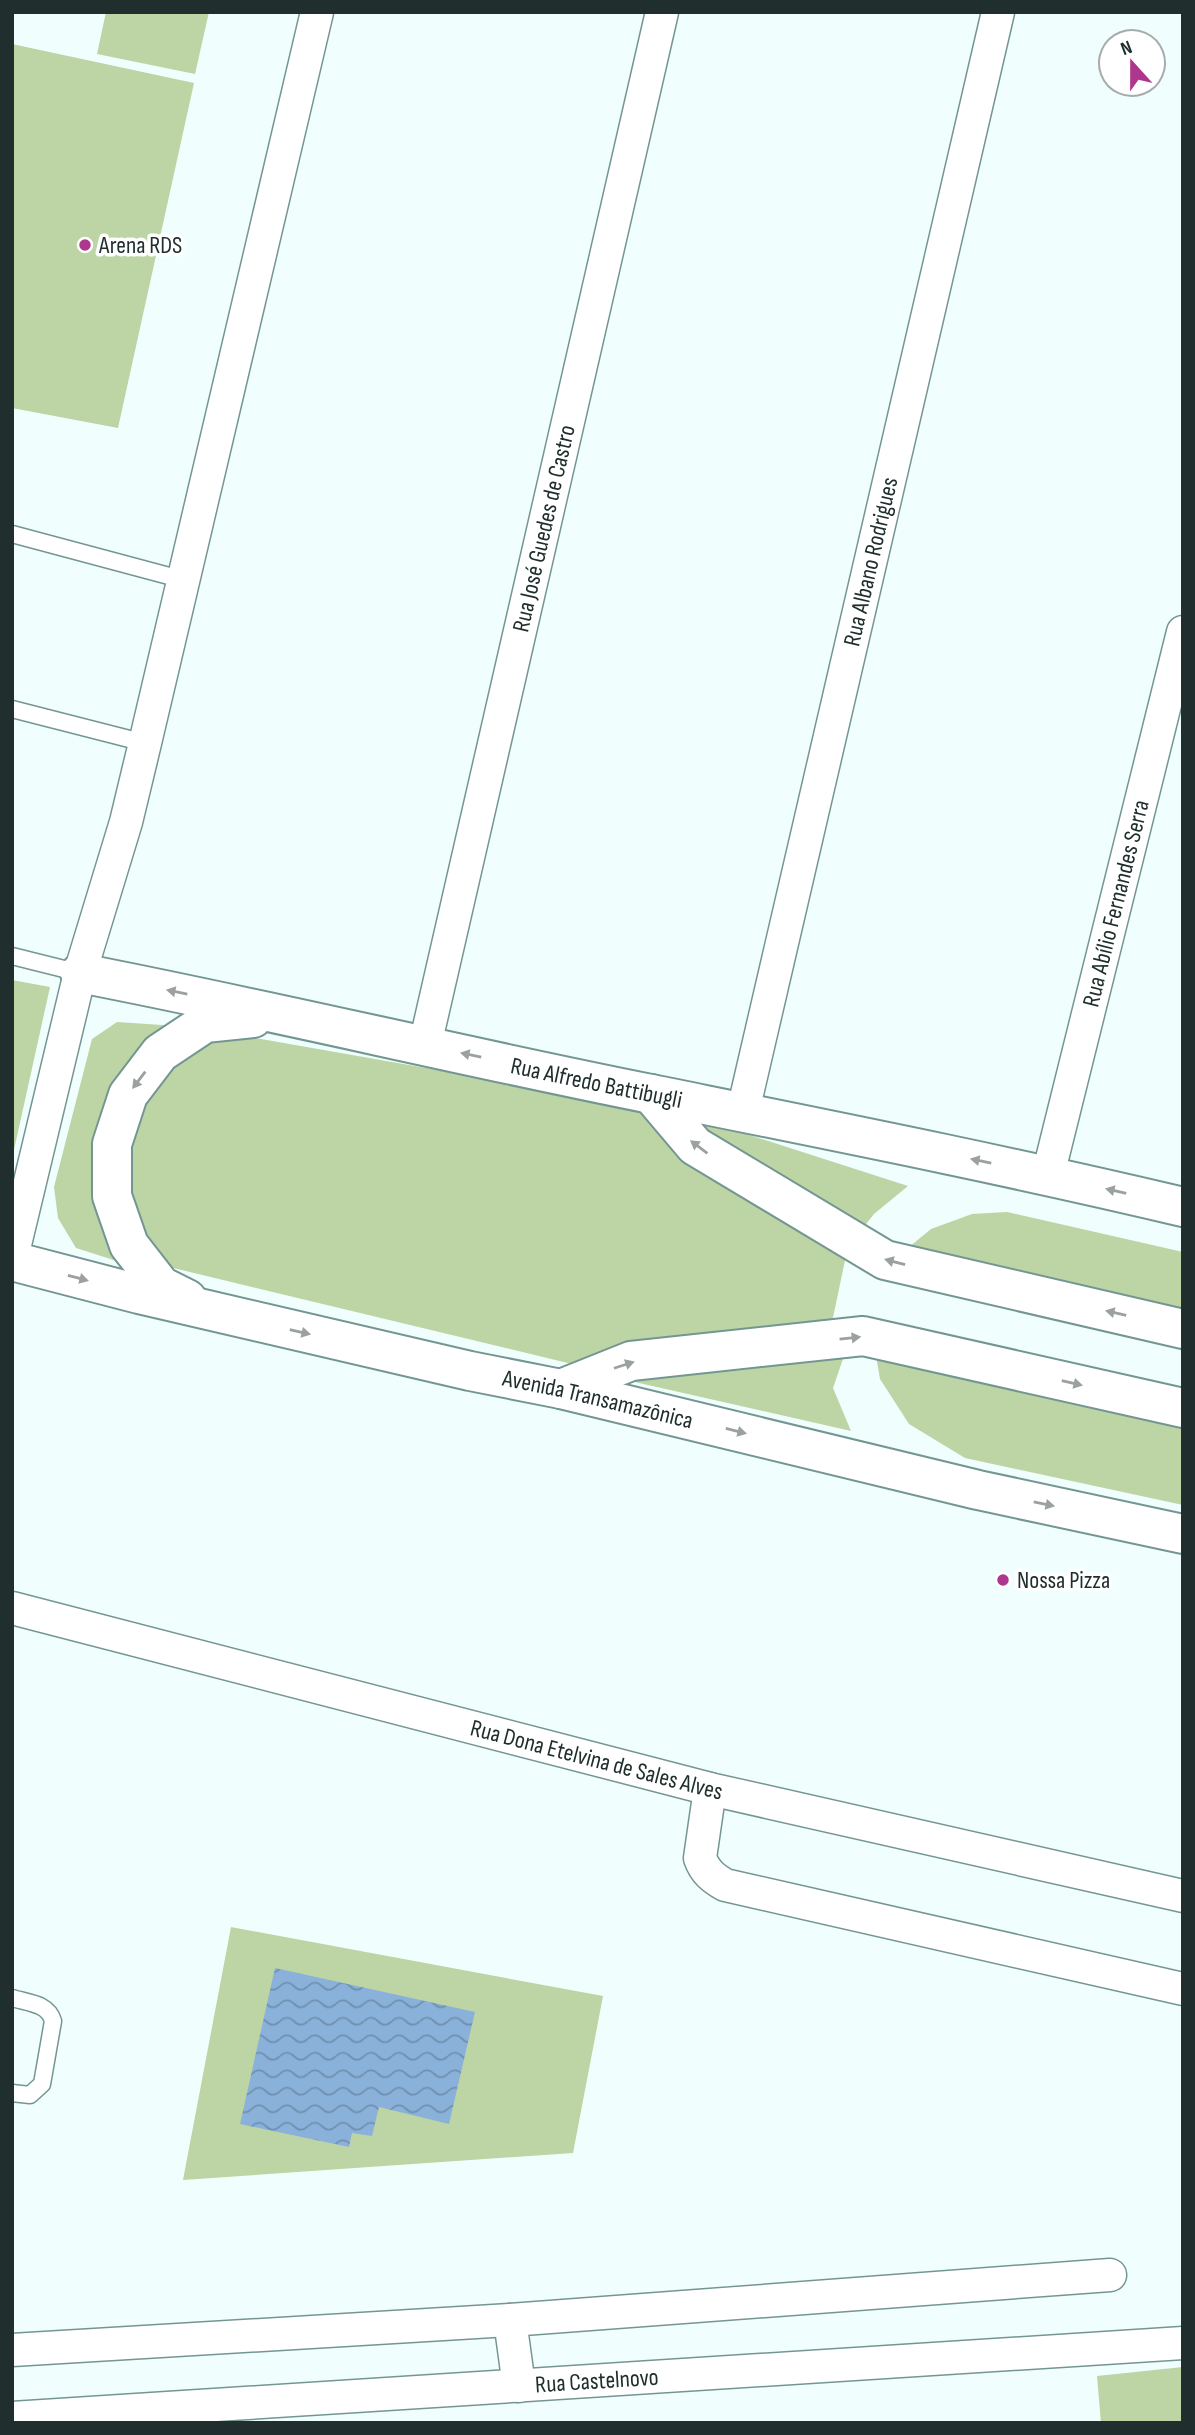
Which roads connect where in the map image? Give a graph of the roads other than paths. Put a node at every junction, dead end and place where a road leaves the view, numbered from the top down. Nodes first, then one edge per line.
1 (317, 12) edge
2 (662, 12) edge
3 (998, 12) edge
4 (12, 534) edge
5 (184, 579) junction
6 (1183, 632) edge
7 (12, 709) edge
8 (145, 743) junction
9 (12, 956) edge
10 (80, 973) junction
11 (307, 1019) junction
12 (425, 1045) junction
13 (651, 1094) junction
14 (743, 1111) junction
15 (1048, 1175) junction
16 (1183, 1207) edge
17 (12, 1259) edge
18 (209, 1311) junction
19 (1183, 1329) edge
20 (561, 1389) junction
21 (1183, 1408) edge
22 (1183, 1534) edge
23 (12, 1608) edge
24 (710, 1789) junction
25 (1183, 1896) edge
26 (1183, 1989) edge
27 (12, 1998) edge
28 (12, 2093) edge
29 (1110, 2275) dead end
30 (510, 2320) junction
31 (1183, 2343) edge
32 (12, 2350) edge
33 (519, 2386) junction
34 (189, 2415) edge
35 (12, 2418) edge

1 - 5 street
2 - 12 street, Rua José Guedes de Castro
3 - 14 street, Rua Albano Rodrigues
4 - 5 lane
5 - 8 street
6 - 15 street, Rua Abílio Fernandes Serra
7 - 8 lane
8 - 10 street
9 - 10 lane, Rua Alfredo Battibugli
11 -> 10 street, Rua Alfredo Battibugli
10 - 17 street
11 - 12 street, Rua Alfredo Battibugli
11 -> 18 street
13 -> 12 street, Rua Alfredo Battibugli
13 - 14 street, Rua Alfredo Battibugli
19 -> 13 street
15 -> 14 street, Rua Alfredo Battibugli
16 -> 15 street, Rua Alfredo Battibugli
17 -> 18 street, Avenida Transamazônica
18 -> 20 street, Avenida Transamazônica
20 -> 21 street
20 -> 22 street, Avenida Transamazônica
23 - 24 street, Rua Dona Etelvina de Sales Alves
24 - 25 street, Rua Dona Etelvina de Sales Alves
24 - 26 street
27 - 28 lane
29 - 30 street
30 - 32 street
30 - 33 street
31 - 33 street, Rua Castelnovo
33 - 34 street, Rua Castelnovo
34 - 35 street, Rua Castelnovo

